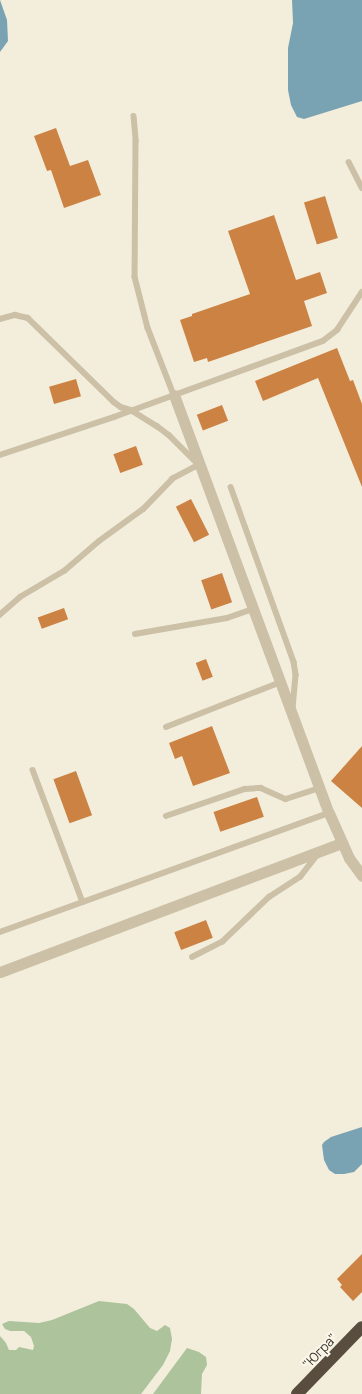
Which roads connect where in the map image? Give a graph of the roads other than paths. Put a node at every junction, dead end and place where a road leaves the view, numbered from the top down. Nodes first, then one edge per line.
1 (134, 116) dead end
2 (349, 162) dead end
3 (362, 188) edge
4 (362, 292) edge
5 (0, 319) edge
6 (174, 395) junction
7 (131, 410) junction
8 (0, 455) edge
9 (199, 466) junction
10 (231, 487) dead end
11 (253, 609) junction
12 (0, 615) edge
13 (135, 634) dead end
14 (281, 682) junction
15 (292, 713) junction
16 (166, 727) dead end
17 (33, 770) dead end
18 (320, 788) junction
19 (329, 813) junction
20 (166, 816) dead end
21 (341, 843) junction
22 (320, 851) junction
23 (362, 876) edge
24 (83, 902) junction
25 (0, 932) edge
26 (192, 956) dead end
27 (0, 972) edge
28 (362, 1328) edge
29 (297, 1394) edge

1 - 6 lane
2 - 3 lane
4 - 6 lane
5 - 7 lane
6 - 7 lane
6 - 9 street
7 - 8 lane
7 - 9 lane
9 - 11 street
9 - 12 lane
10 - 15 lane
11 - 13 lane
11 - 14 street
14 - 15 street
14 - 16 lane
15 - 18 street
17 - 24 lane
18 - 19 street
18 - 20 lane
19 - 21 street
19 - 24 lane
21 - 22 street
21 - 23 street
22 - 26 lane
22 - 27 street
24 - 25 lane
28 - 29 highway, "Югра"

